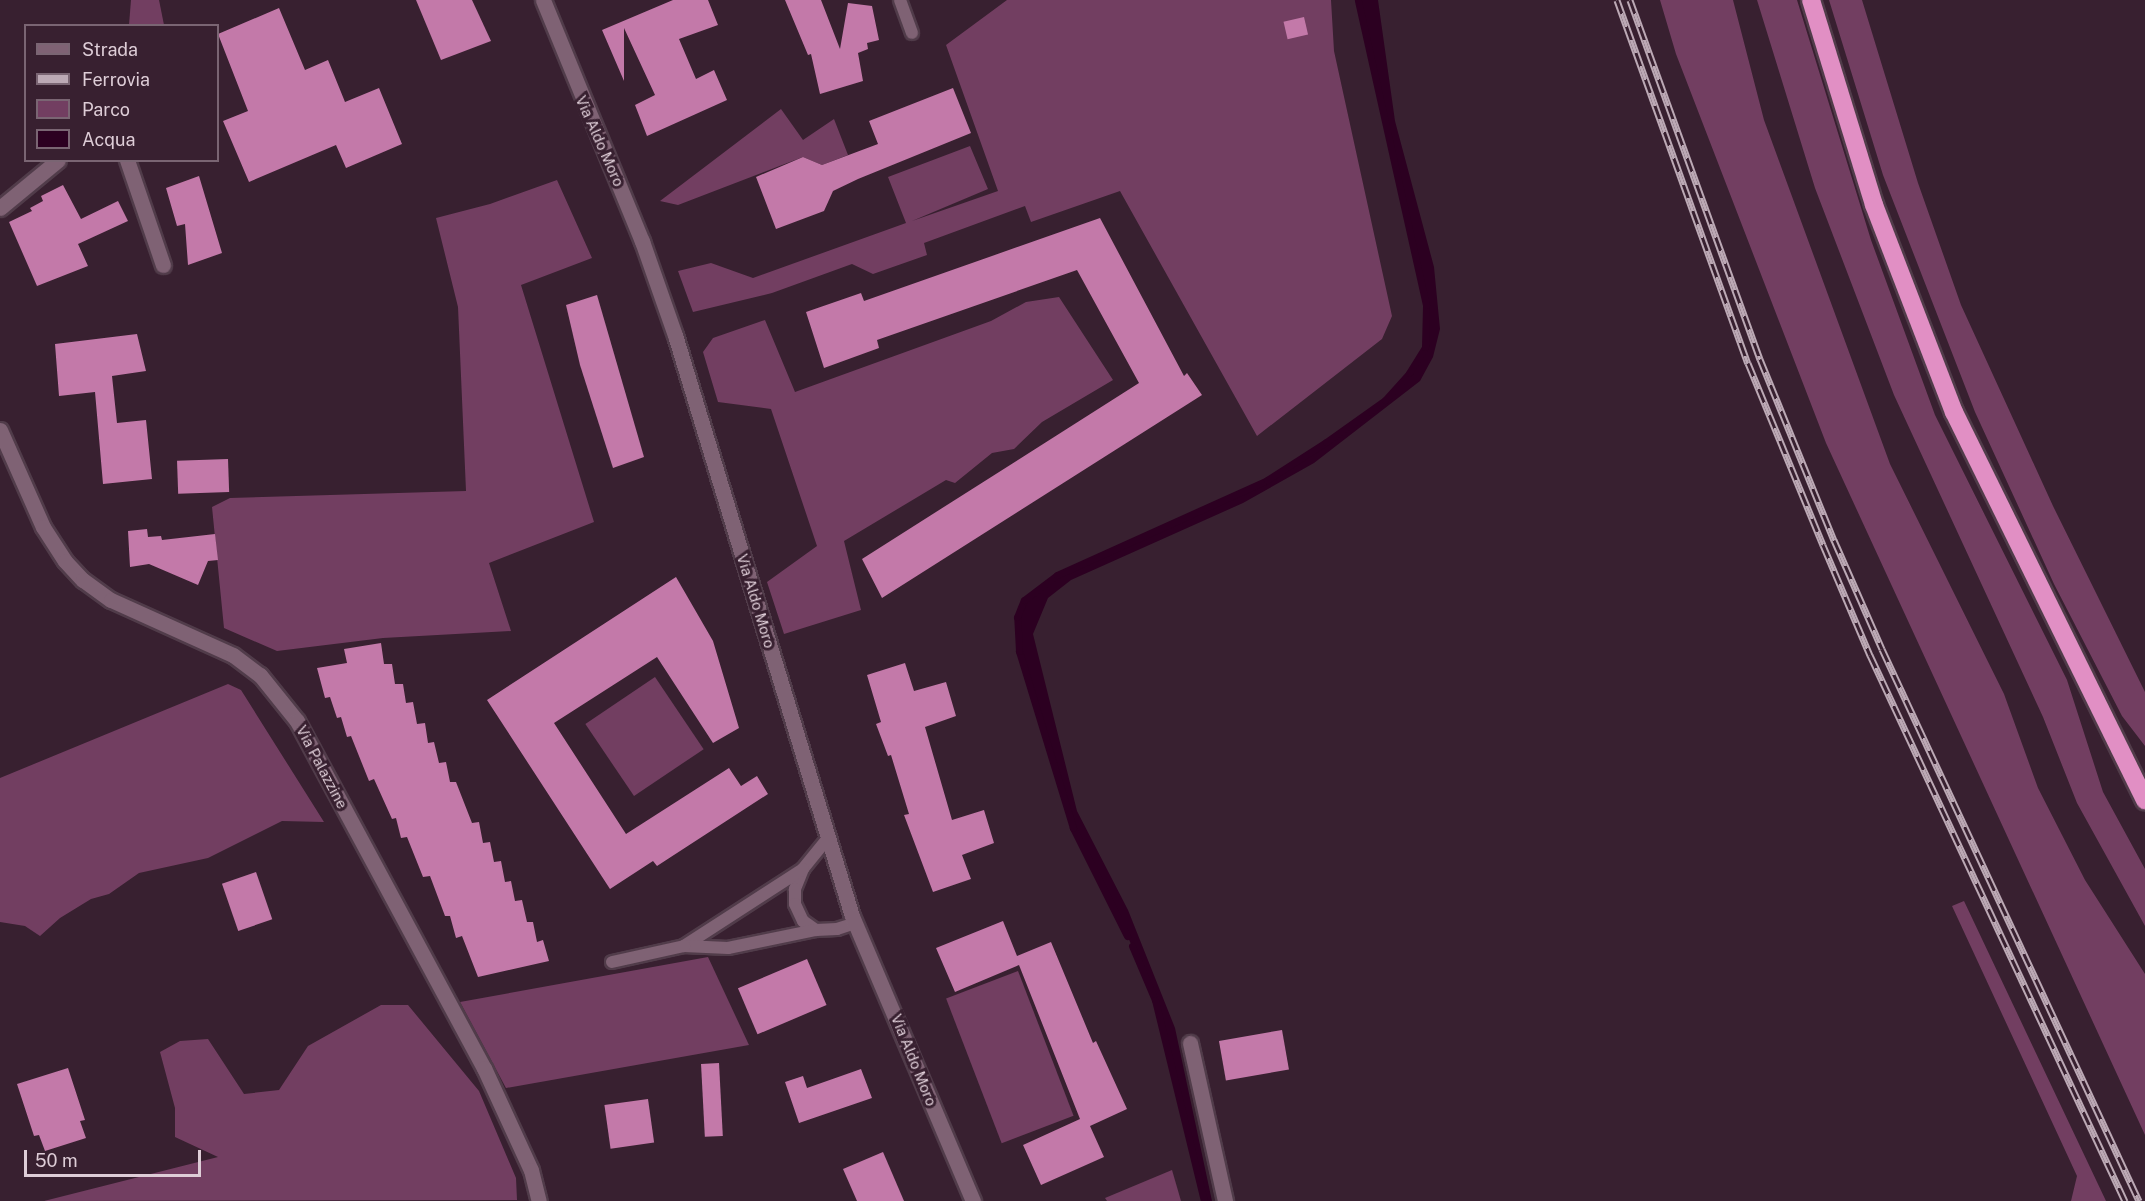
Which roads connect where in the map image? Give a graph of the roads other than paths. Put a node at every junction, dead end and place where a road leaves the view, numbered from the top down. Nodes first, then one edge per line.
1 (543, 0) edge
2 (900, 0) edge
3 (1811, 0) edge
4 (912, 33) dead end
5 (56, 162) edge
6 (128, 162) edge
7 (0, 208) edge
8 (163, 265) dead end
9 (0, 430) edge
10 (2145, 801) edge
11 (828, 838) junction
12 (803, 869) junction
13 (855, 922) junction
14 (816, 930) junction
15 (684, 946) junction
16 (612, 962) dead end
17 (1190, 1043) dead end
18 (539, 1201) edge
19 (973, 1201) edge
20 (1225, 1201) edge

1 - 11 street, Via Aldo Moro
2 - 4 lane
3 - 10 highway
5 - 7 street
6 - 8 street
9 - 18 street, Via Palazzine
11 - 12 lane
11 - 13 street, Via Aldo Moro
12 - 14 lane
12 - 15 lane
13 - 14 lane
13 - 19 street, Via Aldo Moro
14 - 15 lane
15 - 16 lane
17 - 20 street

